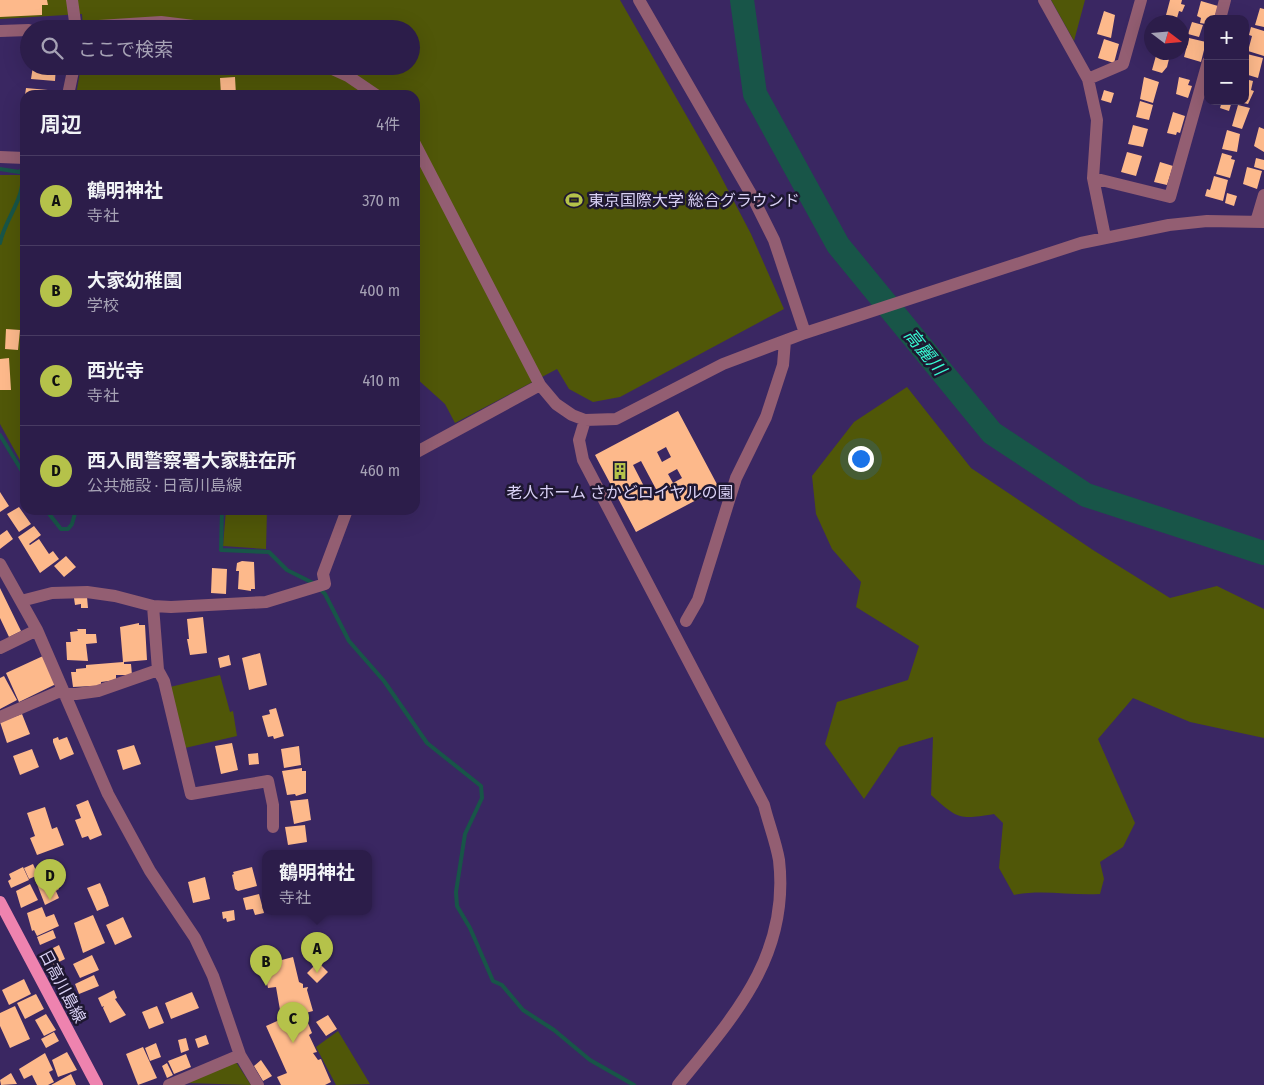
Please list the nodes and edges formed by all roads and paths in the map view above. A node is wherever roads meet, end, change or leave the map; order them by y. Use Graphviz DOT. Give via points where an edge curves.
graph roads {
  1 [pos="72,0"];
  2 [pos="639,0"];
  3 [pos="1044,0"];
  4 [pos="1141,0"];
  5 [pos="1226,0"];
  6 [pos="1221,15"];
  7 [pos="75,20"];
  8 [pos="20,30"];
  9 [pos="0,31"];
  10 [pos="72,75"];
  11 [pos="346,75"];
  12 [pos="1204,76"];
  13 [pos="1088,79"];
  14 [pos="69,90"];
  15 [pos="369,90"];
  16 [pos="420,154"];
  17 [pos="0,157"];
  18 [pos="20,158"];
  19 [pos="1093,178"];
  20 [pos="1264,195"];
  21 [pos="1260,222"];
  22 [pos="1105,236"];
  23 [pos="805,333"];
  24 [pos="785,341"];
  25 [pos="540,385"];
  26 [pos="585,420"];
  27 [pos="420,450"];
  28 [pos="345,515"];
  29 [pos="0,564"];
  30 [pos="21,600"];
  31 [pos="153,606"];
  32 [pos="686,621"];
  33 [pos="37,630"];
  34 [pos="0,648"];
  35 [pos="158,670"];
  36 [pos="64,693"];
  37 [pos="0,717"];
  38 [pos="273,827"];
  39 [pos="0,902"];
  40 [pos="240,1055"];
  41 [pos="96,1085"];
  42 [pos="169,1085"];
  43 [pos="258,1085"];
  44 [pos="678,1085"];
  1 -- 7 [label="street"];
  2 -- 23 [label="street" via="751,194 774,240"];
  3 -- 13 [label="street"];
  4 -- 13 [label="street" via="1123,64"];
  5 -- 6 [label="street"];
  8 -- 9 [label="street"];
  10 -- 14 [label="street"];
  11 -- 15 [label="street"];
  12 -- 19 [label="street" via="1170,197"];
  13 -- 19 [label="street" via="1097,120"];
  16 -- 25 [label="street"];
  17 -- 18 [label="street"];
  19 -- 22 [label="street"];
  20 -- 21 [label="street"];
  21 -- 22 [label="street" via="1207,221"];
  22 -- 23 [label="street"];
  23 -- 24 [label="street"];
  24 -- 26 [label="street" via="723,364 616,419"];
  24 -- 32 [label="street" via="783,365 766,417 736,478 698,600"];
  25 -- 26 [label="street" via="556,404"];
  25 -- 27 [label="street"];
  26 -- 44 [label="street" via="579,440 583,460 764,805 778,859 778,911 774,936 757,979 745,1000"];
  28 -- 31 [label="street" via="323,574 325,584 266,602"];
  29 -- 30 [label="street"];
  30 -- 31 [label="street" via="52,593 87,592"];
  30 -- 33 [label="street"];
  31 -- 35 [label="street"];
  33 -- 34 [label="street"];
  33 -- 36 [label="street"];
  35 -- 36 [label="street" via="98,691"];
  35 -- 38 [label="street" via="164,681 191,794 268,781"];
  36 -- 37 [label="street" via="58,692"];
  36 -- 40 [label="street" via="108,794 150,871 195,938 213,976"];
  39 -- 41 [label="main road, 日高川島線"];
  40 -- 42 [label="street"];
  40 -- 43 [label="street"];
}
